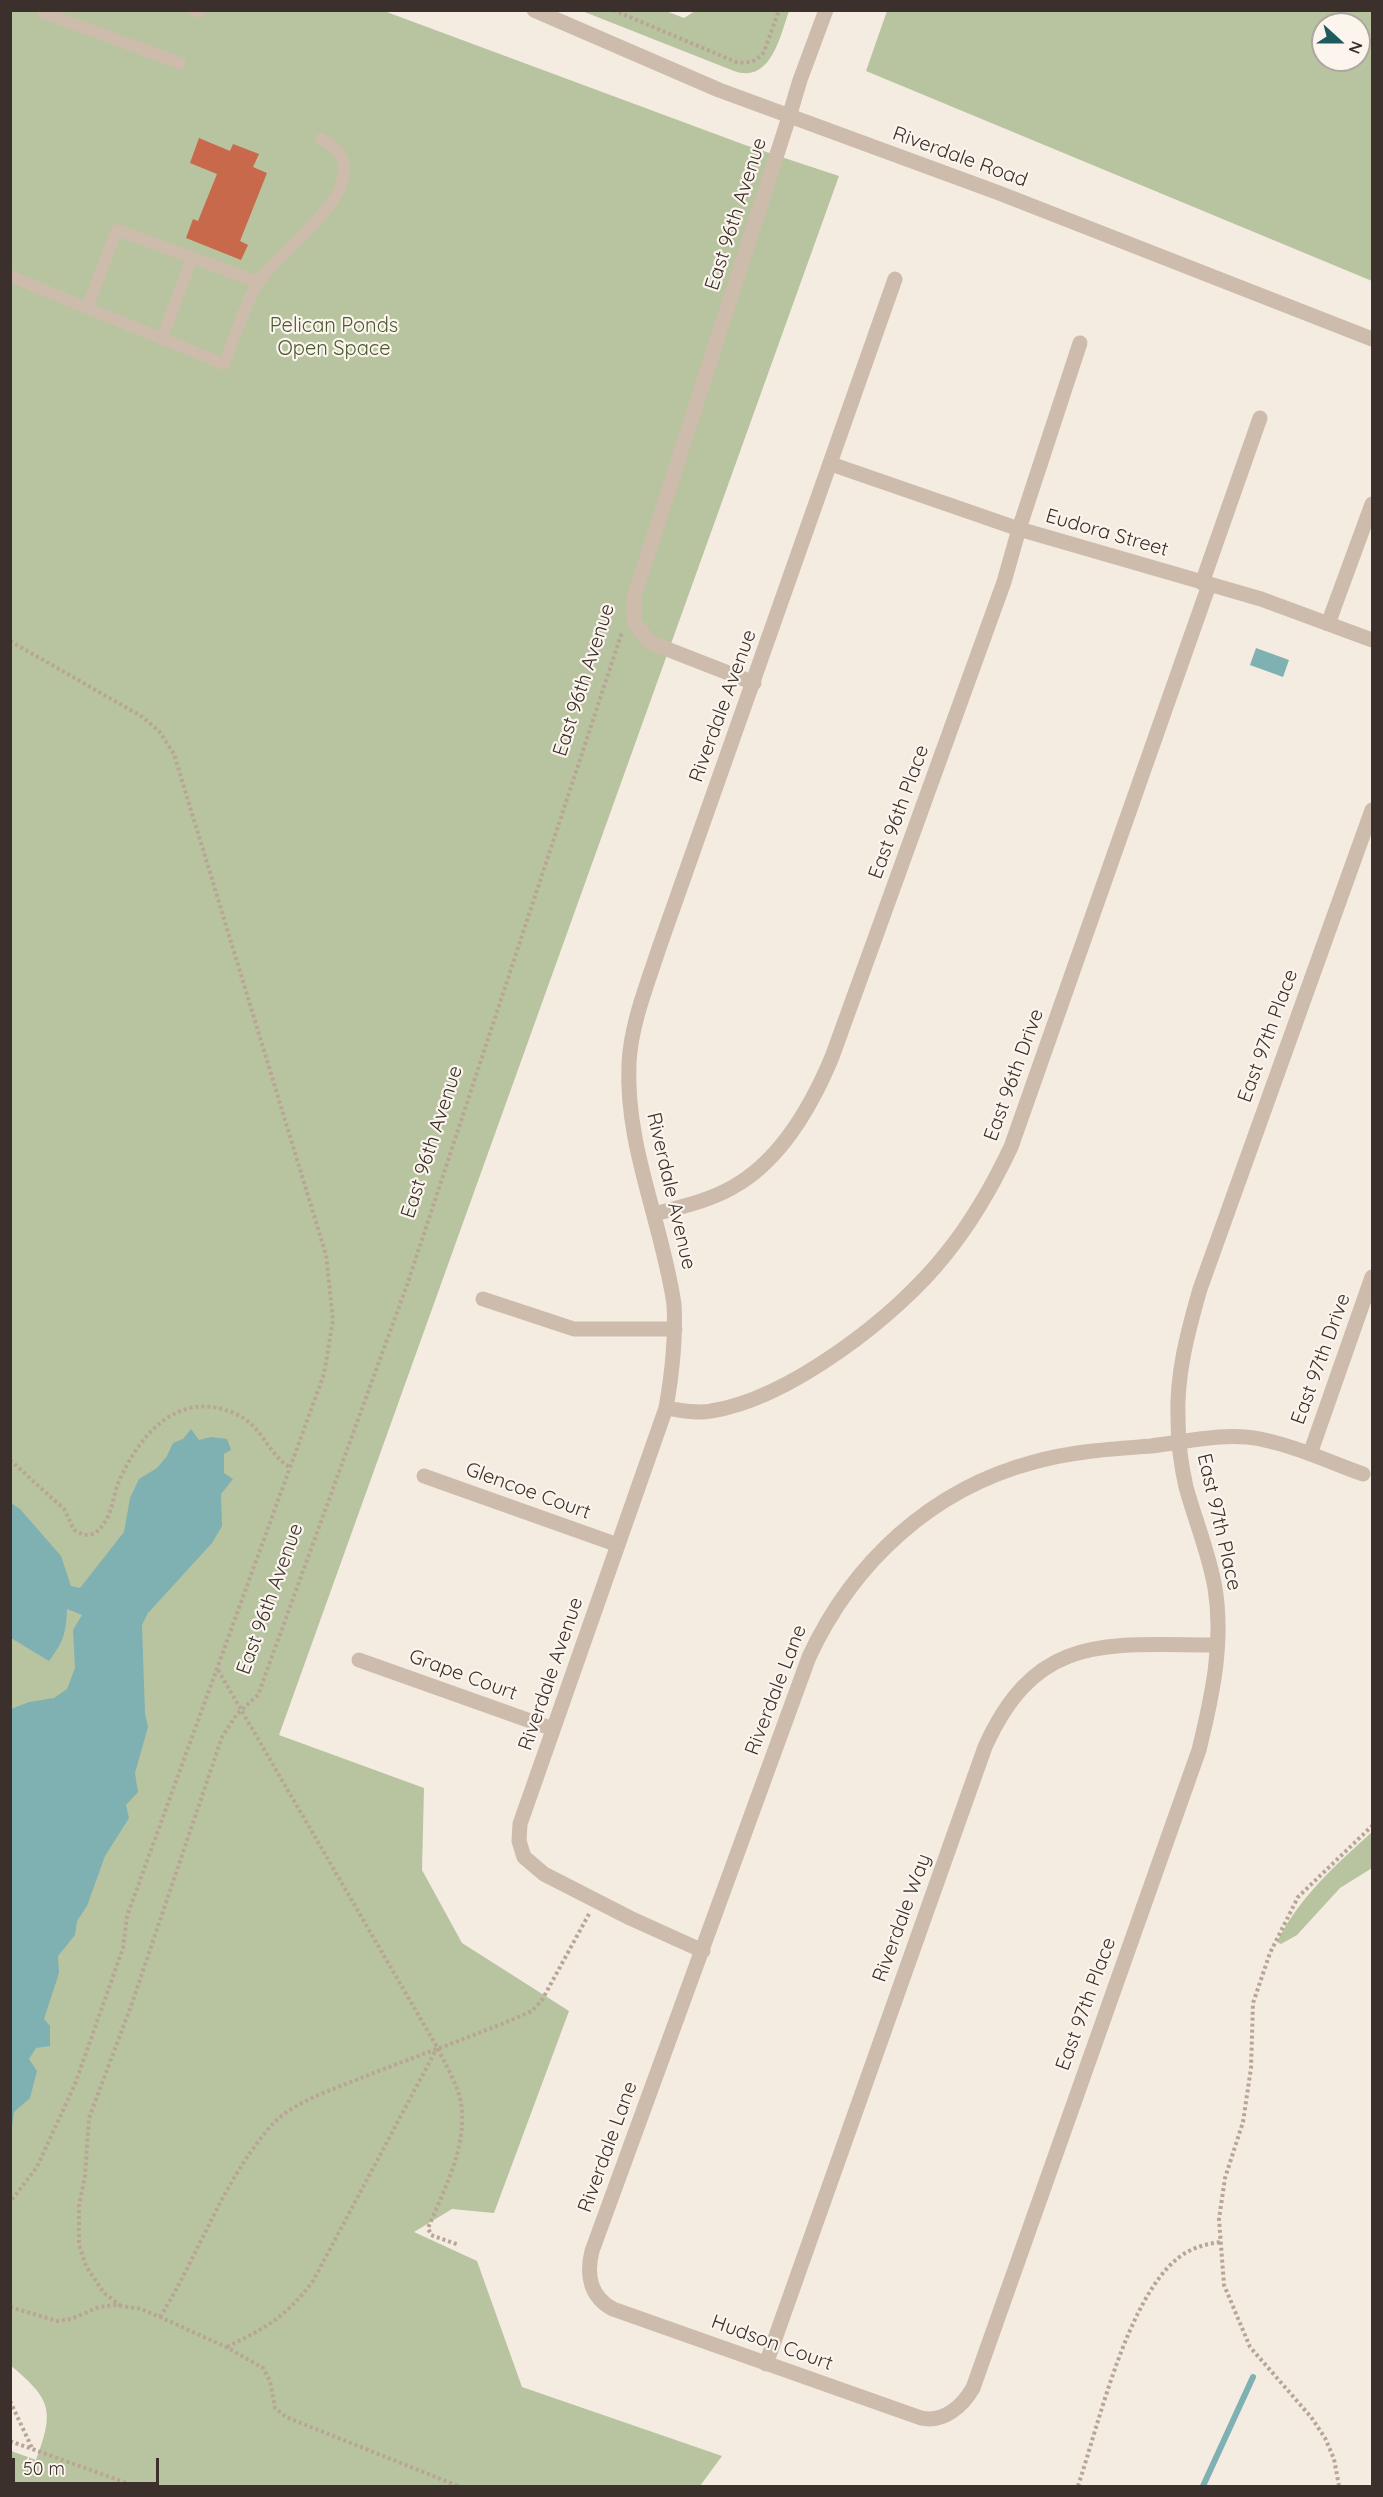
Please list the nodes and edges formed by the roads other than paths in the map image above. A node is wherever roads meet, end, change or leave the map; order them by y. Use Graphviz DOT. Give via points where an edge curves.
graph roads {
  1 [pos="534,10"];
  2 [pos="825,10"];
  3 [pos="43,11"];
  4 [pos="180,63"];
  5 [pos="789,117"];
  6 [pos="321,139"];
  7 [pos="192,258"];
  8 [pos="10,276"];
  9 [pos="896,279"];
  10 [pos="258,282"];
  11 [pos="87,308"];
  12 [pos="162,338"];
  13 [pos="1372,339"];
  14 [pos="1080,343"];
  15 [pos="1260,418"];
  16 [pos="831,464"];
  17 [pos="1372,504"];
  18 [pos="1019,529"];
  19 [pos="1206,584"];
  20 [pos="1328,624"];
  21 [pos="1372,640"];
  22 [pos="754,683"];
  23 [pos="1372,810"];
  24 [pos="654,1214"];
  25 [pos="1372,1277"];
  26 [pos="483,1299"];
  27 [pos="675,1329"];
  28 [pos="666,1408"];
  29 [pos="1180,1443"];
  30 [pos="1310,1454"];
  31 [pos="1363,1474"];
  32 [pos="424,1476"];
  33 [pos="618,1545"];
  34 [pos="1217,1645"];
  35 [pos="359,1660"];
  36 [pos="553,1730"];
  37 [pos="703,1951"];
  38 [pos="590,2278"];
  39 [pos="766,2364"];
  40 [pos="955,2410"];
  1 -- 5 [label="street, Riverdale Road"];
  2 -- 5 [label="street, East 96th Avenue"];
  3 -- 4 [label="lane"];
  5 -- 13 [label="street, Riverdale Road"];
  5 -- 22 [label="street, East 96th Avenue" via="634,597 634,621 649,642"];
  6 -- 10 [label="lane" via="339,152 344,165 334,198"];
  7 -- 10 [label="lane"];
  7 -- 11 [label="lane" via="117,230"];
  7 -- 12 [label="lane"];
  8 -- 11 [label="lane"];
  9 -- 16 [label="street, Riverdale Avenue"];
  10 -- 12 [label="lane" via="224,364"];
  11 -- 12 [label="lane"];
  14 -- 18 [label="street, East 96th Place"];
  15 -- 19 [label="street, East 96th Drive"];
  16 -- 18 [label="street, Eudora Street"];
  16 -- 22 [label="street, Riverdale Avenue"];
  17 -- 20 [label="street"];
  18 -- 19 [label="street, Eudora Street"];
  18 -- 24 [label="street, East 96th Place" via="1004,582 816,1093 783,1141 755,1172 718,1195"];
  19 -- 20 [label="street, Eudora Street"];
  19 -- 28 [label="street, East 96th Drive" via="1011,1147 975,1214 926,1278 884,1319 812,1370 759,1395 712,1411 694,1413"];
  20 -- 21 [label="street, Eudora Street"];
  22 -- 24 [label="street, Riverdale Avenue" via="659,948 633,1034 629,1061 633,1130"];
  23 -- 29 [label="street, East 97th Place" via="1200,1289 1182,1360 1178,1401"];
  24 -- 27 [label="street, Riverdale Avenue" via="671,1286"];
  25 -- 30 [label="street, East 97th Drive"];
  26 -- 27 [label="street" via="573,1329"];
  27 -- 28 [label="street, Riverdale Avenue"];
  28 -- 33 [label="street, Riverdale Avenue"];
  29 -- 30 [label="street, Riverdale Lane" via="1244,1437"];
  29 -- 34 [label="street, East 97th Place" via="1186,1485 1215,1587"];
  29 -- 37 [label="street, Riverdale Lane" via="1072,1453 995,1475 939,1504 899,1532 873,1558 845,1592 808,1657"];
  30 -- 31 [label="street, Riverdale Lane"];
  32 -- 33 [label="street, Glencoe Court"];
  33 -- 36 [label="street, Riverdale Avenue"];
  34 -- 39 [label="street, Riverdale Way" via="1116,1645 1084,1650 1044,1669 1003,1711 985,1747"];
  34 -- 40 [label="street, East 97th Place" via="1211,1701 1199,1749 972,2388"];
  35 -- 36 [label="street, Grape Court"];
  36 -- 37 [label="street, Riverdale Avenue" via="520,1824 524,1857 544,1874"];
  37 -- 38 [label="street, Riverdale Lane" via="592,2251"];
  38 -- 39 [label="street, Hudson Court" via="598,2299 613,2309"];
  39 -- 40 [label="street, Hudson Court" via="929,2420"];
}
